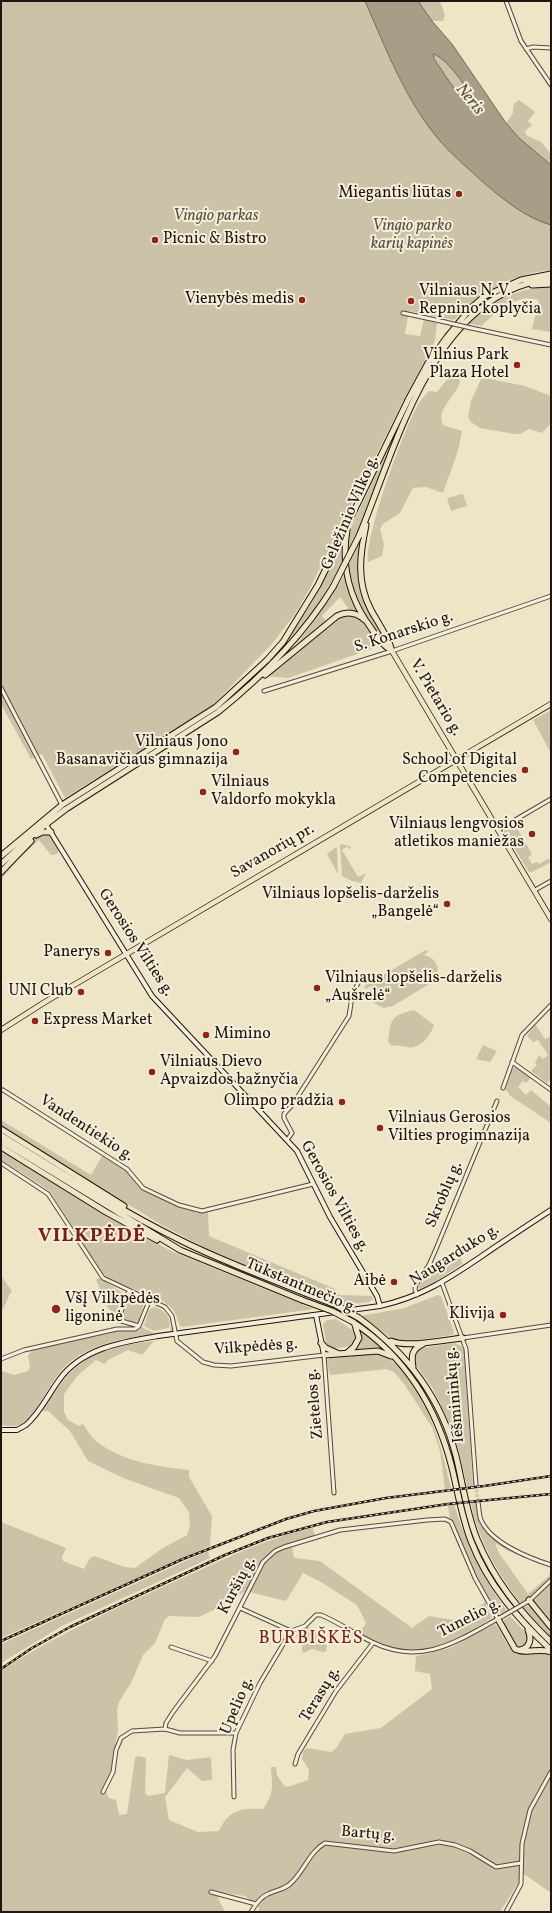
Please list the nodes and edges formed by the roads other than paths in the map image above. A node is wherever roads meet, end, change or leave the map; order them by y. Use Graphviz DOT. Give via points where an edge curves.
graph roads {
  1 [pos="506,1"];
  2 [pos="551,48"];
  3 [pos="526,49"];
  4 [pos="551,86"];
  5 [pos="551,274"];
  6 [pos="551,279"];
  7 [pos="551,284"];
  8 [pos="512,289"];
  9 [pos="403,313"];
  10 [pos="551,345"];
  11 [pos="368,514"];
  12 [pos="349,522"];
  13 [pos="551,596"];
  14 [pos="365,620"];
  15 [pos="392,651"];
  16 [pos="1,688"];
  17 [pos="264,691"];
  18 [pos="240,695"];
  19 [pos="551,704"];
  20 [pos="457,759"];
  21 [pos="551,799"];
  22 [pos="62,803"];
  23 [pos="45,822"];
  24 [pos="498,830"];
  25 [pos="51,832"];
  26 [pos="35,837"];
  27 [pos="18,847"];
  28 [pos="1,856"];
  29 [pos="1,864"];
  30 [pos="1,872"];
  31 [pos="551,881"];
  32 [pos="535,890"];
  33 [pos="551,919"];
  34 [pos="125,955"];
  35 [pos="360,978"];
  36 [pos="551,1005"];
  37 [pos="1,1029"];
  38 [pos="512,1062"];
  39 [pos="503,1088"];
  40 [pos="3,1090"];
  41 [pos="551,1090"];
  42 [pos="498,1101"];
  43 [pos="1,1128"];
  44 [pos="1,1135"];
  45 [pos="287,1140"];
  46 [pos="1,1141"];
  47 [pos="1,1147"];
  48 [pos="1,1163"];
  49 [pos="313,1184"];
  50 [pos="94,1196"];
  51 [pos="551,1210"];
  52 [pos="137,1217"];
  53 [pos="180,1250"];
  54 [pos="442,1282"];
  55 [pos="129,1291"];
  56 [pos="417,1295"];
  57 [pos="150,1299"];
  58 [pos="380,1306"];
  59 [pos="316,1315"];
  60 [pos="118,1320"];
  61 [pos="353,1322"];
  62 [pos="551,1325"];
  63 [pos="139,1326"];
  64 [pos="117,1329"];
  65 [pos="176,1334"];
  66 [pos="463,1338"];
  67 [pos="388,1340"];
  68 [pos="321,1343"];
  69 [pos="425,1343"];
  70 [pos="346,1353"];
  71 [pos="340,1354"];
  72 [pos="324,1355"];
  73 [pos="396,1358"];
  74 [pos="1,1360"];
  75 [pos="413,1368"];
  76 [pos="1,1430"];
  77 [pos="476,1485"];
  78 [pos="334,1493"];
  79 [pos="478,1502"];
  80 [pos="551,1565"];
  81 [pos="551,1580"];
  82 [pos="528,1601"];
  83 [pos="240,1608"];
  84 [pos="498,1619"];
  85 [pos="551,1627"];
  86 [pos="528,1628"];
  87 [pos="290,1631"];
  88 [pos="551,1642"];
  89 [pos="373,1643"];
  90 [pos="171,1647"];
  91 [pos="517,1650"];
  92 [pos="551,1651"];
  93 [pos="212,1662"];
  94 [pos="165,1728"];
  95 [pos="236,1732"];
  96 [pos="295,1764"];
  97 [pos="551,1772"];
  98 [pos="103,1792"];
  99 [pos="234,1797"];
  100 [pos="521,1863"];
  101 [pos="211,1892"];
  102 [pos="256,1904"];
  103 [pos="251,1912"];
  104 [pos="506,1912"];
  1 -- 3 [label="street"];
  2 -- 3 [label="street"];
  3 -- 4 [label="street"];
  5 -- 12 [label="highway, Geležinio Vilko g." via="504,286 485,296 446,337 421,375"];
  6 -- 8 [label="highway, Geležinio Vilko g."];
  7 -- 8 [label="highway"];
  8 -- 11 [label="highway, Geležinio Vilko g." via="474,312 440,355 402,424"];
  9 -- 10 [label="street, bridge"];
  11 -- 15 [label="highway" via="361,554 361,579 366,600"];
  11 -- 18 [label="highway, Geležinio Vilko g., bridge" via="348,561 309,623 292,645"];
  12 -- 14 [label="highway" via="346,542 347,572 353,598"];
  12 -- 22 [label="highway, Geležinio Vilko g." via="306,607 283,642 251,676 216,707"];
  13 -- 15 [label="street, S. Konarskio g."];
  14 -- 15 [label="highway" via="384,646"];
  14 -- 18 [label="highway" via="352,614 337,616"];
  15 -- 17 [label="street, S. Konarskio g."];
  15 -- 20 [label="main road, V. Pietario g."];
  16 -- 22 [label="street"];
  18 -- 23 [label="highway, Geležinio Vilko g." via="218,712"];
  19 -- 20 [label="main road, Savanorių pr."];
  20 -- 24 [label="main road, V. Pietario g."];
  20 -- 34 [label="main road, Savanorių pr."];
  21 -- 24 [label="street"];
  22 -- 23 [label="highway, Geležinio Vilko g."];
  23 -- 25 [label="main road, Gerosios Vilties g."];
  23 -- 27 [label="highway, Geležinio Vilko g."];
  23 -- 28 [label="highway, Geležinio Vilko g."];
  24 -- 32 [label="main road, V. Pietario g."];
  25 -- 26 [label="highway" via="42,832"];
  25 -- 34 [label="main road, Gerosios Vilties g."];
  26 -- 27 [label="highway"];
  26 -- 30 [label="highway"];
  27 -- 29 [label="highway, Geležinio Vilko g."];
  31 -- 32 [label="street"];
  32 -- 33 [label="main road, V. Pietario g."];
  34 -- 37 [label="main road, Savanorių pr."];
  34 -- 45 [label="main road, Gerosios Vilties g." via="152,996"];
  35 -- 45 [label="street" via="352,997 349,1016 284,1114 292,1133"];
  36 -- 38 [label="street" via="522,1035"];
  38 -- 39 [label="street"];
  38 -- 41 [label="street"];
  40 -- 49 [label="street, Vandentiekio g." via="128,1169 143,1188 192,1209 209,1211"];
  42 -- 56 [label="street, Skroblų g." via="429,1265 416,1284"];
  43 -- 52 [label="highway" via="113,1198"];
  44 -- 50 [label="highway, Tūkstantmečio g."];
  45 -- 49 [label="main road, Gerosios Vilties g." via="297,1151"];
  46 -- 50 [label="highway, Tūkstantmečio g."];
  47 -- 53 [label="highway" via="129,1225"];
  48 -- 55 [label="street, Vilkpėdės g." via="48,1194 100,1275"];
  49 -- 58 [label="main road, Gerosios Vilties g." via="377,1296"];
  50 -- 52 [label="highway, Tūkstantmečio g."];
  50 -- 53 [label="highway, Tūkstantmečio g."];
  51 -- 54 [label="main road, Naugarduko g."];
  52 -- 67 [label="highway, Tūkstantmečio g., bridge" via="212,1255 336,1305 359,1318"];
  53 -- 61 [label="highway, Tūkstantmečio g., bridge"];
  54 -- 56 [label="main road, Naugarduko g."];
  54 -- 66 [label="street, Iešmininkų g."];
  55 -- 57 [label="street, Vilkpėdės g."];
  55 -- 60 [label="street"];
  56 -- 58 [label="main road, Naugarduko g."];
  57 -- 63 [label="street"];
  57 -- 65 [label="street, Vilkpėdės g." via="168,1310"];
  58 -- 59 [label="main road, Naugarduko g."];
  59 -- 65 [label="main road, Naugarduko g."];
  59 -- 68 [label="main road, Zietelos g."];
  60 -- 63 [label="street"];
  60 -- 64 [label="street"];
  61 -- 70 [label="highway" via="359,1338 354,1347"];
  61 -- 73 [label="highway, Tūkstantmečio g."];
  62 -- 66 [label="street"];
  63 -- 64 [label="street" via="135,1329"];
  64 -- 74 [label="street" via="24,1350"];
  65 -- 72 [label="street, Vilkpėdės g." via="177,1341 184,1348 203,1362 214,1365 231,1366"];
  65 -- 76 [label="main road" via="122,1343 85,1357 60,1379 26,1425 17,1430"];
  66 -- 69 [label="highway"];
  66 -- 77 [label="street, Iešmininkų g." via="466,1349"];
  67 -- 69 [label="highway" via="398,1343"];
  67 -- 75 [label="highway, Tūkstantmečio g."];
  68 -- 71 [label="highway"];
  68 -- 72 [label="main road, Zietelos g."];
  69 -- 75 [label="highway" via="413,1352"];
  70 -- 71 [label="highway"];
  70 -- 73 [label="highway" via="378,1351"];
  71 -- 72 [label="highway"];
  72 -- 78 [label="street, Zietelos g."];
  73 -- 86 [label="highway, Tūkstantmečio g." via="422,1393 438,1423 463,1517 479,1559 494,1586"];
  75 -- 88 [label="highway, Tūkstantmečio g." via="445,1421 457,1457 472,1524 487,1560 513,1603"];
  79 -- 80 [label="street" via="482,1521 490,1533 525,1556"];
  81 -- 82 [label="street, Tunelio g."];
  82 -- 84 [label="street, Tunelio g., bridge"];
  82 -- 85 [label="highway"];
  83 -- 84 [label="street, Kuršių g." via="263,1562 284,1547 340,1530 444,1519 451,1522 475,1578"];
  83 -- 87 [label="street"];
  83 -- 93 [label="street, Kuršių g."];
  84 -- 89 [label="street, Tunelio g." via="463,1639 427,1651 397,1652"];
  84 -- 91 [label="highway"];
  86 -- 91 [label="highway" via="529,1644 525,1649"];
  86 -- 92 [label="highway, Tūkstantmečio g."];
  87 -- 89 [label="street, Tunelio g." via="305,1626 318,1615"];
  87 -- 95 [label="street, Upelio g."];
  89 -- 96 [label="street, Terasų g." via="336,1691 298,1754"];
  90 -- 93 [label="street"];
  91 -- 92 [label="highway"];
  93 -- 94 [label="street, Kuršių g." via="173,1712"];
  94 -- 95 [label="street" via="186,1734"];
  94 -- 98 [label="street" via="132,1731 121,1738 116,1750 113,1772"];
  95 -- 99 [label="street, Upelio g." via="233,1750"];
  97 -- 100 [label="street" via="530,1810 525,1827"];
  100 -- 102 [label="street, Bartų g." via="496,1866 470,1851 439,1842 394,1851 325,1843 315,1850 291,1883 279,1891 267,1894"];
  100 -- 104 [label="street" via="520,1888"];
  101 -- 102 [label="street"];
  102 -- 103 [label="street, Bartų g."];
}
